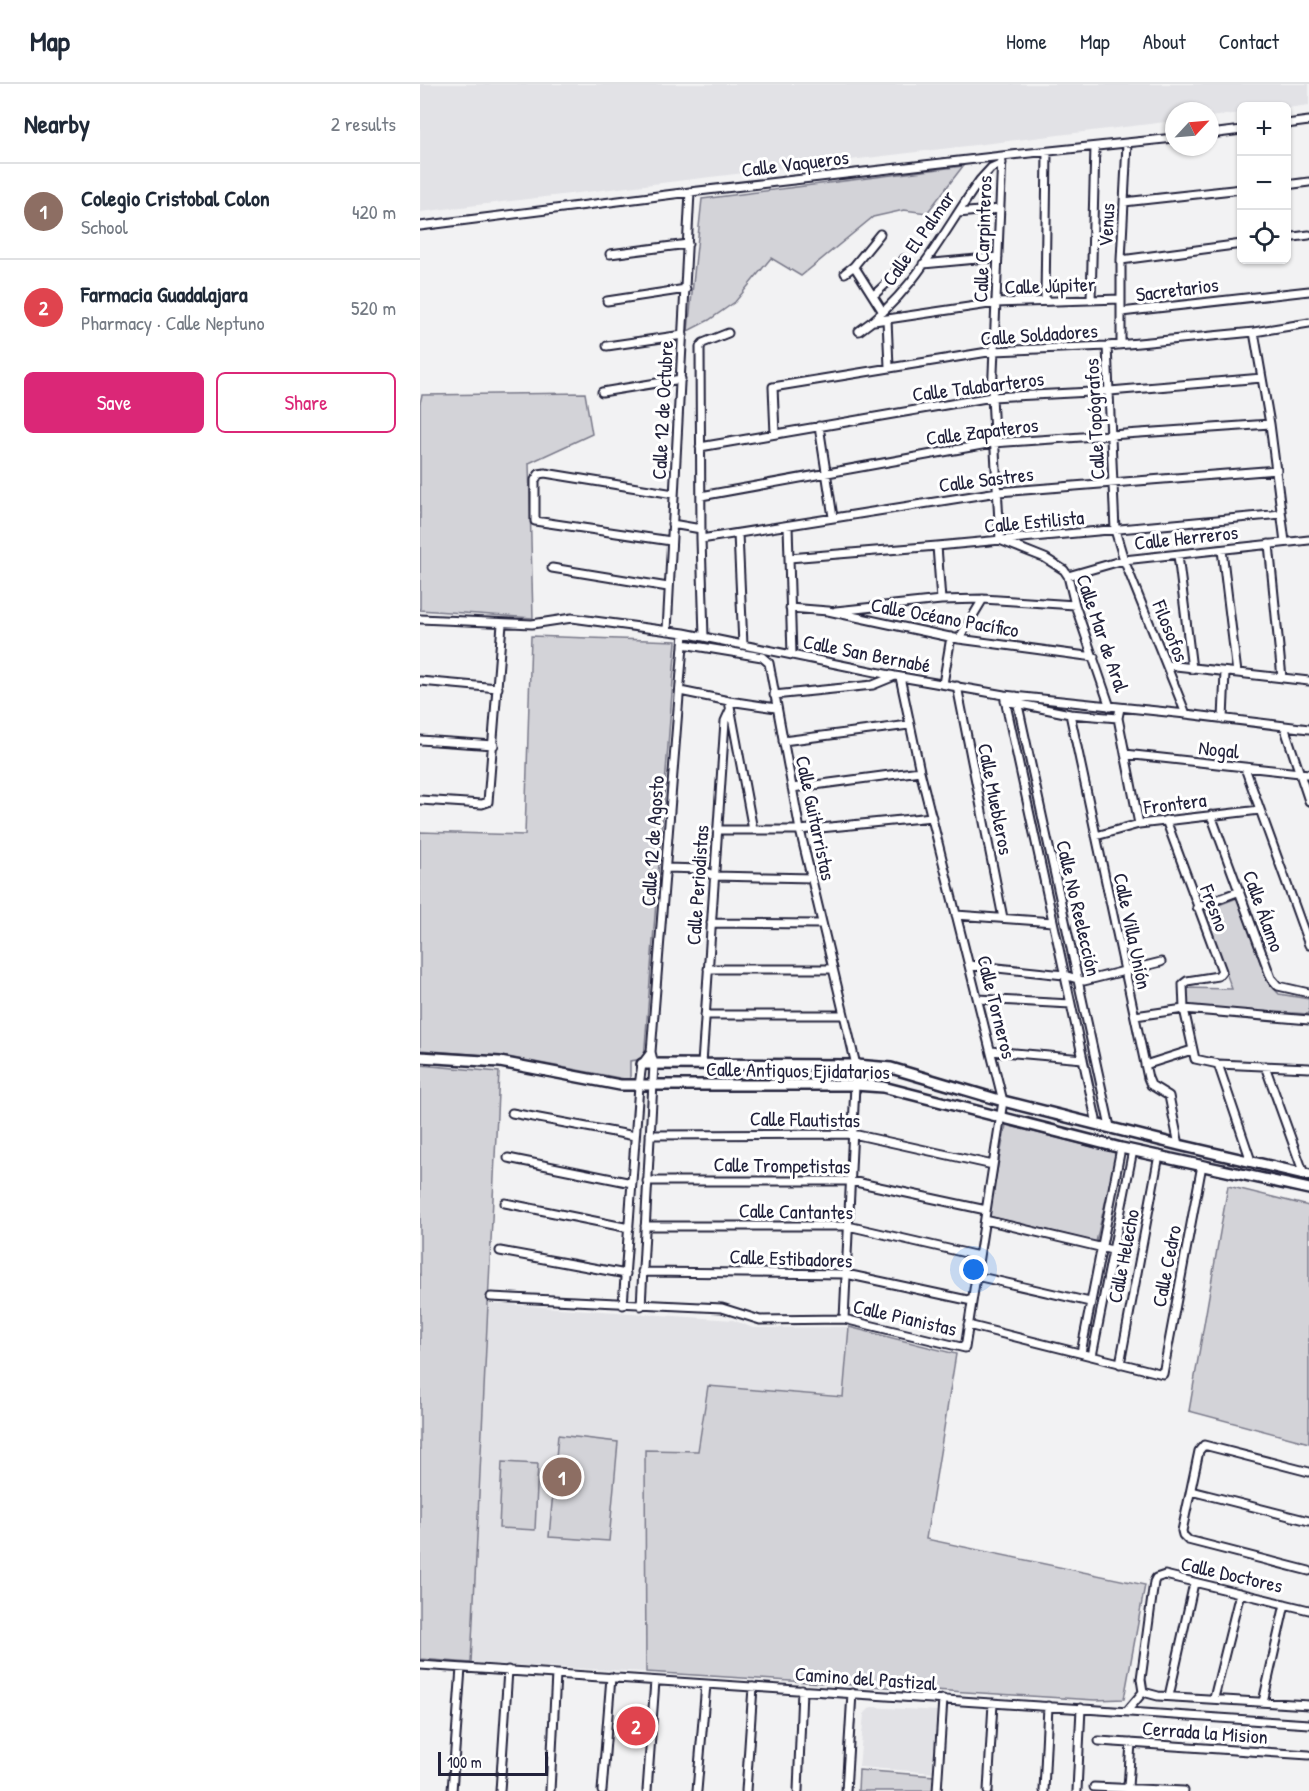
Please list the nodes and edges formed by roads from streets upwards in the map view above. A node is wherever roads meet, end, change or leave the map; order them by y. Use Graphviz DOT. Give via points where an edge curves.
graph roads {
  1 [pos="1309,121"];
  2 [pos="1291,123"];
  3 [pos="1237,131"];
  4 [pos="1219,133"];
  5 [pos="1165,139"];
  6 [pos="1126,144"];
  7 [pos="1095,147"];
  8 [pos="1047,152"];
  9 [pos="1002,159"];
  10 [pos="1309,182"];
  11 [pos="1291,184"];
  12 [pos="1237,190"];
  13 [pos="690,192"];
  14 [pos="1124,202"];
  15 [pos="1000,209"];
  16 [pos="958,213"];
  17 [pos="420,226"];
  18 [pos="880,234"];
  19 [pos="1309,235"];
  20 [pos="1291,237"];
  21 [pos="688,244"];
  22 [pos="1237,245"];
  23 [pos="610,254"];
  24 [pos="998,257"];
  25 [pos="904,259"];
  26 [pos="1121,260"];
  27 [pos="923,264"];
  28 [pos="854,266"];
  29 [pos="845,273"];
  30 [pos="686,289"];
  31 [pos="1309,291"];
  32 [pos="874,295"];
  33 [pos="1121,299"];
  34 [pos="1091,300"];
  35 [pos="607,301"];
  36 [pos="1045,301"];
  37 [pos="996,303"];
  38 [pos="1121,312"];
  39 [pos="885,316"];
  40 [pos="1309,323"];
  41 [pos="1309,328"];
  42 [pos="859,331"];
  43 [pos="1254,332"];
  44 [pos="728,333"];
  45 [pos="683,335"];
  46 [pos="1121,344"];
  47 [pos="607,346"];
  48 [pos="1107,346"];
  49 [pos="994,351"];
  50 [pos="890,367"];
  51 [pos="1262,378"];
  52 [pos="681,379"];
  53 [pos="1110,391"];
  54 [pos="602,392"];
  55 [pos="992,397"];
  56 [pos="1270,424"];
  57 [pos="819,426"];
  58 [pos="775,434"];
  59 [pos="1111,436"];
  60 [pos="993,443"];
  61 [pos="700,447"];
  62 [pos="1277,470"];
  63 [pos="826,473"];
  64 [pos="1113,483"];
  65 [pos="998,492"];
  66 [pos="674,494"];
  67 [pos="701,496"];
  68 [pos="1281,514"];
  69 [pos="833,517"];
  70 [pos="672,524"];
  71 [pos="788,526"];
  72 [pos="701,529"];
  73 [pos="1115,530"];
  74 [pos="738,534"];
  75 [pos="701,538"];
  76 [pos="1000,540"];
  77 [pos="1309,540"];
  78 [pos="671,541"];
  79 [pos="1284,542"];
  80 [pos="1269,544"];
  81 [pos="937,546"];
  82 [pos="1222,550"];
  83 [pos="1178,555"];
  84 [pos="789,558"];
  85 [pos="1124,560"];
  86 [pos="552,568"];
  87 [pos="1068,576"];
  88 [pos="668,587"];
  89 [pos="983,599"];
  90 [pos="940,600"];
  91 [pos="1075,605"];
  92 [pos="790,608"];
  93 [pos="828,611"];
  94 [pos="420,619"];
  95 [pos="502,624"];
  96 [pos="667,630"];
  97 [pos="684,633"];
  98 [pos="704,637"];
  99 [pos="955,638"];
  100 [pos="683,644"];
  101 [pos="742,645"];
  102 [pos="792,655"];
  103 [pos="1094,657"];
  104 [pos="1167,664"];
  105 [pos="1192,669"];
  106 [pos="1225,672"];
  107 [pos="1237,673"];
  108 [pos="898,676"];
  109 [pos="1282,678"];
  110 [pos="420,681"];
  111 [pos="1309,681"];
  112 [pos="943,684"];
  113 [pos="957,686"];
  114 [pos="498,688"];
  115 [pos="680,691"];
  116 [pos="774,695"];
  117 [pos="1005,698"];
  118 [pos="1016,700"];
  119 [pos="729,701"];
  120 [pos="1110,707"];
  121 [pos="776,708"];
  122 [pos="1120,708"];
  123 [pos="730,710"];
  124 [pos="1070,714"];
  125 [pos="1186,714"];
  126 [pos="1118,718"];
  127 [pos="1223,719"];
  128 [pos="909,725"];
  129 [pos="1284,726"];
  130 [pos="1309,729"];
  131 [pos="420,740"];
  132 [pos="783,741"];
  133 [pos="494,745"];
  134 [pos="1125,754"];
  135 [pos="1245,768"];
  136 [pos="920,771"];
  137 [pos="1299,773"];
  138 [pos="1309,774"];
  139 [pos="792,788"];
  140 [pos="420,800"];
  141 [pos="1309,801"];
  142 [pos="1260,810"];
  143 [pos="1211,815"];
  144 [pos="932,817"];
  145 [pos="1166,820"];
  146 [pos="1139,824"];
  147 [pos="717,830"];
  148 [pos="753,830"];
  149 [pos="800,830"];
  150 [pos="1096,836"];
  151 [pos="667,868"];
  152 [pos="714,876"];
  153 [pos="812,878"];
  154 [pos="1240,891"];
  155 [pos="1197,907"];
  156 [pos="956,915"];
  157 [pos="1004,918"];
  158 [pos="1053,922"];
  159 [pos="711,923"];
  160 [pos="822,924"];
  161 [pos="1309,945"];
  162 [pos="1161,962"];
  163 [pos="969,964"];
  164 [pos="708,969"];
  165 [pos="833,969"];
  166 [pos="1125,971"];
  167 [pos="1064,975"];
  168 [pos="1078,980"];
  169 [pos="1309,993"];
  170 [pos="978,999"];
  171 [pos="1071,1004"];
  172 [pos="1185,1009"];
  173 [pos="705,1015"];
  174 [pos="844,1015"];
  175 [pos="1135,1016"];
  176 [pos="1309,1020"];
  177 [pos="1192,1050"];
  178 [pos="991,1051"];
  179 [pos="651,1052"];
  180 [pos="420,1057"];
  181 [pos="1083,1059"];
  182 [pos="642,1064"];
  183 [pos="654,1064"];
  184 [pos="702,1064"];
  185 [pos="1218,1064"];
  186 [pos="856,1065"];
  187 [pos="1145,1065"];
  188 [pos="1265,1066"];
  189 [pos="1309,1068"];
  190 [pos="855,1085"];
  191 [pos="639,1086"];
  192 [pos="652,1086"];
  193 [pos="1003,1101"];
  194 [pos="512,1113"];
  195 [pos="1001,1116"];
  196 [pos="1097,1124"];
  197 [pos="1110,1127"];
  198 [pos="853,1134"];
  199 [pos="650,1135"];
  200 [pos="635,1136"];
  201 [pos="1179,1145"];
  202 [pos="1121,1148"];
  203 [pos="1133,1150"];
  204 [pos="1159,1155"];
  205 [pos="508,1158"];
  206 [pos="1251,1161"];
  207 [pos="993,1165"];
  208 [pos="1202,1165"];
  209 [pos="1307,1174"];
  210 [pos="851,1180"];
  211 [pos="647,1181"];
  212 [pos="632,1183"];
  213 [pos="1309,1189"];
  214 [pos="505,1203"];
  215 [pos="986,1210"];
  216 [pos="985,1220"];
  217 [pos="645,1226"];
  218 [pos="848,1226"];
  219 [pos="629,1228"];
  220 [pos="1101,1248"];
  221 [pos="1112,1250"];
  222 [pos="500,1251"];
  223 [pos="979,1256"];
  224 [pos="642,1272"];
  225 [pos="626,1274"];
  226 [pos="846,1274"];
  227 [pos="976,1276"];
  228 [pos="491,1298"];
  229 [pos="972,1301"];
  230 [pos="1090,1302"];
  231 [pos="623,1305"];
  232 [pos="641,1306"];
  233 [pos="844,1319"];
  234 [pos="968,1325"];
  235 [pos="965,1348"];
  236 [pos="1081,1353"];
  237 [pos="1092,1356"];
  238 [pos="1120,1364"];
  239 [pos="1309,1472"];
  240 [pos="1191,1491"];
  241 [pos="1309,1521"];
  242 [pos="1309,1571"];
  243 [pos="1194,1583"];
  244 [pos="1240,1593"];
  245 [pos="1285,1604"];
  246 [pos="1309,1610"];
  247 [pos="420,1665"];
  248 [pos="461,1668"];
  249 [pos="507,1670"];
  250 [pos="556,1674"];
  251 [pos="610,1677"];
  252 [pos="655,1681"];
  253 [pos="706,1684"];
  254 [pos="753,1687"];
  255 [pos="802,1690"];
  256 [pos="1143,1692"];
  257 [pos="852,1693"];
  258 [pos="1169,1696"];
  259 [pos="1214,1698"];
  260 [pos="943,1699"];
  261 [pos="993,1702"];
  262 [pos="1263,1702"];
  263 [pos="1309,1705"];
  264 [pos="1048,1706"];
  265 [pos="1081,1708"];
  266 [pos="1127,1711"];
  267 [pos="1309,1724"];
  268 [pos="1099,1741"];
  269 [pos="1131,1743"];
  270 [pos="1309,1755"];
  271 [pos="1094,1786"];
  272 [pos="1128,1787"];
  273 [pos="452,1791"];
  274 [pos="500,1791"];
  275 [pos="550,1791"];
  276 [pos="602,1791"];
  277 [pos="647,1791"];
  278 [pos="697,1791"];
  279 [pos="746,1791"];
  280 [pos="798,1791"];
  281 [pos="846,1791"];
  282 [pos="937,1791"];
  283 [pos="988,1791"];
  284 [pos="1044,1791"];
  285 [pos="1077,1791"];
  286 [pos="1184,1791"];
  1 -- 2 [label="street"];
  3 -- 4 [label="street"];
  5 -- 6 [label="street, Calle Vaqueros"];
  6 -- 7 [label="street, Calle Vaqueros"];
  6 -- 14 [label="street, Venus"];
  7 -- 8 [label="street, Calle Vaqueros"];
  7 -- 34 [label="street"];
  8 -- 9 [label="street, Calle Vaqueros"];
  8 -- 36 [label="street"];
  9 -- 13 [label="street, Calle Vaqueros"];
  9 -- 15 [label="street, Calle Carpinteros"];
  9 -- 16 [label="street, Calle El Palmar" via="980,180"];
  10 -- 11 [label="street"];
  12 -- 14 [label="street"];
  13 -- 17 [label="street, Calle Vaqueros"];
  13 -- 21 [label="street, Calle 12 de Octubre"];
  14 -- 26 [label="street, Venus"];
  15 -- 16 [label="street"];
  15 -- 24 [label="street, Calle Carpinteros"];
  16 -- 27 [label="street, Calle El Palmar"];
  18 -- 28 [label="street"];
  19 -- 20 [label="street"];
  21 -- 23 [label="street"];
  21 -- 30 [label="street, Calle 12 de Octubre"];
  22 -- 26 [label="street"];
  24 -- 27 [label="street"];
  24 -- 37 [label="street, Calle Carpinteros"];
  25 -- 32 [label="street"];
  26 -- 33 [label="street, Venus"];
  27 -- 39 [label="street, Calle El Palmar"];
  28 -- 29 [label="street"];
  28 -- 32 [label="street"];
  30 -- 35 [label="street"];
  30 -- 45 [label="street, Calle 12 de Octubre"];
  31 -- 38 [label="street, Sacretarios"];
  32 -- 39 [label="street"];
  33 -- 34 [label="street, Calle Júpiter"];
  33 -- 38 [label="street, Venus"];
  34 -- 36 [label="street, Calle Júpiter"];
  36 -- 37 [label="street, Calle Júpiter"];
  37 -- 39 [label="street, Calle Júpiter"];
  37 -- 49 [label="street, Calle Carpinteros"];
  38 -- 46 [label="street, Venus"];
  39 -- 42 [label="street, Calle El Palmar"];
  39 -- 50 [label="street"];
  40 -- 41 [label="street"];
  40 -- 43 [label="street, Calle Soldadores"];
  43 -- 46 [label="street, Calle Soldadores"];
  43 -- 51 [label="street"];
  44 -- 61 [label="street" via="700,347"];
  45 -- 47 [label="street"];
  45 -- 52 [label="street, Calle 12 de Octubre"];
  46 -- 48 [label="street, Calle Soldadores"];
  48 -- 49 [label="street, Calle Soldadores"];
  48 -- 53 [label="street, Calle Topógrafos"];
  49 -- 50 [label="street, Calle Soldadores"];
  49 -- 55 [label="street, Calle Carpinteros"];
  50 -- 58 [label="street, Calle Soldadores" via="773,387"];
  51 -- 53 [label="street, Calle Talabarteros"];
  51 -- 56 [label="street"];
  52 -- 54 [label="street"];
  52 -- 66 [label="street, Calle 12 de Octubre"];
  53 -- 55 [label="street, Calle Talabarteros"];
  53 -- 59 [label="street, Calle Topógrafos"];
  55 -- 57 [label="street, Calle Talabarteros"];
  55 -- 60 [label="street, Calle Carpinteros"];
  56 -- 59 [label="street, Calle Zapateros"];
  56 -- 62 [label="street"];
  57 -- 58 [label="street, Calle Talabarteros"];
  57 -- 63 [label="street"];
  58 -- 61 [label="street, Calle Talabarteros"];
  59 -- 60 [label="street, Calle Zapateros"];
  59 -- 64 [label="street, Calle Topógrafos"];
  60 -- 63 [label="street, Calle Zapateros"];
  60 -- 65 [label="street, Calle Carpinteros"];
  61 -- 67 [label="street"];
  62 -- 64 [label="street, Calle Sastres"];
  62 -- 68 [label="street"];
  63 -- 67 [label="street, Calle Zapateros"];
  63 -- 69 [label="street"];
  64 -- 65 [label="street, Calle Sastres"];
  64 -- 73 [label="street, Calle Topógrafos"];
  65 -- 69 [label="street, Calle Sastres"];
  65 -- 76 [label="street, Calle Carpinteros"];
  66 -- 70 [label="street, Calle 12 de Octubre"];
  66 -- 78 [label="street" via="542,473 535,480 535,520"];
  67 -- 72 [label="street"];
  68 -- 73 [label="street, Calle Estilista"];
  68 -- 79 [label="street"];
  69 -- 71 [label="street, Calle Sastres"];
  70 -- 72 [label="street"];
  70 -- 78 [label="street, Calle 12 de Octubre"];
  71 -- 74 [label="street, Calle Sastres"];
  71 -- 84 [label="street"];
  72 -- 75 [label="street"];
  73 -- 76 [label="street, Calle Estilista"];
  73 -- 85 [label="street, Calle Topógrafos"];
  74 -- 75 [label="street, Calle Sastres"];
  74 -- 101 [label="street"];
  75 -- 98 [label="street"];
  76 -- 81 [label="street, Calle Estilista"];
  76 -- 87 [label="street, Calle Mar de Aral" via="1045,558"];
  77 -- 79 [label="street, Calle Herreros"];
  78 -- 88 [label="street, Calle 12 de Octubre"];
  79 -- 80 [label="street, Calle Herreros"];
  80 -- 82 [label="street, Calle Herreros"];
  80 -- 109 [label="street"];
  81 -- 84 [label="street, Calle Estilista"];
  81 -- 90 [label="street"];
  82 -- 83 [label="street, Calle Herreros"];
  82 -- 107 [label="street"];
  83 -- 85 [label="street, Calle Herreros"];
  83 -- 105 [label="street"];
  84 -- 92 [label="street"];
  85 -- 87 [label="street, Calle Herreros"];
  85 -- 104 [label="street, Filosofos"];
  86 -- 88 [label="street"];
  87 -- 91 [label="street, Calle Mar de Aral"];
  88 -- 96 [label="street, Calle 12 de Octubre"];
  89 -- 90 [label="street"];
  89 -- 91 [label="street"];
  89 -- 99 [label="street"];
  90 -- 93 [label="street"];
  91 -- 103 [label="street, Calle Mar de Aral"];
  92 -- 93 [label="street, Calle Océano Pacífico"];
  92 -- 102 [label="street"];
  93 -- 99 [label="street, Calle Océano Pacífico"];
  94 -- 95 [label="street, Calle San Bernabé"];
  95 -- 96 [label="street, Calle San Bernabé" via="572,618"];
  95 -- 114 [label="street"];
  96 -- 97 [label="street, Calle San Bernabé"];
  97 -- 98 [label="street, Calle San Bernabé"];
  97 -- 100 [label="street, Calle 12 de Agosto"];
  98 -- 101 [label="street, Calle San Bernabé"];
  99 -- 103 [label="street, Calle Océano Pacífico"];
  99 -- 112 [label="street"];
  100 -- 115 [label="street, Calle 12 de Agosto"];
  100 -- 116 [label="street, Calle Guitarristas" via="766,659"];
  101 -- 102 [label="street, Calle San Bernabé"];
  102 -- 108 [label="street, Calle San Bernabé"];
  103 -- 120 [label="street, Calle Mar de Aral"];
  104 -- 105 [label="street"];
  104 -- 125 [label="street, Filosofos"];
  105 -- 106 [label="street"];
  106 -- 107 [label="street"];
  106 -- 127 [label="street"];
  107 -- 109 [label="street"];
  108 -- 112 [label="street, Calle San Bernabé"];
  108 -- 116 [label="street" via="873,685"];
  108 -- 128 [label="street, Calle Torneros"];
  109 -- 111 [label="street"];
  110 -- 114 [label="street"];
  112 -- 113 [label="street, Calle San Bernabé"];
  113 -- 117 [label="street, Calle San Bernabé"];
  113 -- 157 [label="street, Calle Muebleros"];
  114 -- 133 [label="street"];
  115 -- 119 [label="street"];
  115 -- 151 [label="street, Calle 12 de Agosto"];
  116 -- 121 [label="street, Calle Guitarristas"];
  117 -- 118 [label="street, Calle San Bernabé"];
  117 -- 158 [label="street, Calle No Reelección"];
  118 -- 120 [label="street, Calle San Bernabé"];
  118 -- 124 [label="street, Calle San Bernabé"];
  118 -- 168 [label="street, Calle No Reelección"];
  119 -- 121 [label="street"];
  119 -- 123 [label="street"];
  120 -- 122 [label="street, Calle San Bernabé"];
  121 -- 132 [label="street, Calle Guitarristas"];
  122 -- 125 [label="street, Calle San Bernabé"];
  122 -- 126 [label="street"];
  123 -- 147 [label="street, Calle Periodistas" via="725,721"];
  123 -- 148 [label="street"];
  124 -- 126 [label="street, Calle San Bernabé"];
  124 -- 150 [label="street, Calle Villa Unión"];
  125 -- 127 [label="street, Calle San Bernabé"];
  126 -- 134 [label="street"];
  127 -- 129 [label="street, Calle San Bernabé"];
  128 -- 132 [label="street"];
  128 -- 136 [label="street, Calle Torneros"];
  129 -- 130 [label="street, Calle San Bernabé"];
  129 -- 137 [label="street"];
  131 -- 133 [label="street"];
  132 -- 139 [label="street, Calle Guitarristas"];
  133 -- 140 [label="street" via="486,804"];
  134 -- 135 [label="street, Nogal"];
  134 -- 146 [label="street"];
  135 -- 137 [label="street, Nogal"];
  135 -- 142 [label="street"];
  136 -- 139 [label="street"];
  136 -- 144 [label="street, Calle Torneros"];
  137 -- 138 [label="street, Nogal"];
  137 -- 141 [label="street"];
  139 -- 149 [label="street, Calle Guitarristas"];
  142 -- 143 [label="street, Frontera"];
  142 -- 161 [label="street"];
  143 -- 145 [label="street, Frontera"];
  143 -- 154 [label="street, Calle Álamo"];
  144 -- 149 [label="street"];
  144 -- 156 [label="street, Calle Torneros"];
  145 -- 146 [label="street, Frontera"];
  145 -- 155 [label="street, Fresno"];
  146 -- 150 [label="street, Frontera"];
  147 -- 148 [label="street"];
  147 -- 152 [label="street, Calle Periodistas"];
  148 -- 149 [label="street"];
  149 -- 153 [label="street, Calle Guitarristas"];
  150 -- 166 [label="street, Calle Villa Unión"];
  151 -- 152 [label="street" via="700,869"];
  151 -- 179 [label="street, Calle 12 de Agosto"];
  152 -- 153 [label="street"];
  152 -- 159 [label="street, Calle Periodistas"];
  153 -- 160 [label="street, Calle Guitarristas"];
  154 -- 155 [label="street"];
  154 -- 169 [label="street, Calle Álamo" via="1274,983"];
  155 -- 172 [label="street, Fresno" via="1222,971 1215,977 1183,984"];
  156 -- 157 [label="street"];
  156 -- 163 [label="street, Calle Torneros"];
  157 -- 158 [label="street"];
  158 -- 167 [label="street, Calle No Reelección"];
  159 -- 160 [label="street"];
  159 -- 164 [label="street, Calle Periodistas"];
  160 -- 165 [label="street, Calle Guitarristas"];
  162 -- 166 [label="street"];
  163 -- 167 [label="street"];
  163 -- 170 [label="street, Calle Torneros"];
  164 -- 165 [label="street"];
  164 -- 173 [label="street, Calle Periodistas"];
  165 -- 174 [label="street, Calle Guitarristas"];
  166 -- 168 [label="street"];
  166 -- 175 [label="street, Calle Villa Unión"];
  167 -- 168 [label="street"];
  167 -- 171 [label="street, Calle No Reelección"];
  168 -- 197 [label="street, Calle No Reelección"];
  170 -- 171 [label="street"];
  170 -- 178 [label="street, Calle Torneros"];
  171 -- 181 [label="street, Calle No Reelección"];
  172 -- 175 [label="street"];
  172 -- 176 [label="street"];
  172 -- 177 [label="street"];
  173 -- 174 [label="street"];
  173 -- 184 [label="street, Calle Periodistas"];
  174 -- 186 [label="street, Calle Guitarristas"];
  175 -- 187 [label="street, Calle Villa Unión"];
  177 -- 185 [label="street" via="1197,1060"];
  177 -- 187 [label="street"];
  178 -- 181 [label="street"];
  178 -- 193 [label="street, Calle Torneros"];
  179 -- 182 [label="street"];
  179 -- 183 [label="street, Calle 12 de Agosto"];
  180 -- 191 [label="street, Calle Antiguos Ejidatarios" via="500,1062"];
  181 -- 196 [label="street, Calle No Reelección"];
  182 -- 183 [label="street, Calle Antiguos Ejidatarios"];
  182 -- 191 [label="street"];
  183 -- 184 [label="street, Calle Antiguos Ejidatarios"];
  183 -- 192 [label="street, Calle 12 de Agosto"];
  184 -- 186 [label="street, Calle Antiguos Ejidatarios"];
  185 -- 188 [label="street"];
  185 -- 206 [label="street"];
  186 -- 193 [label="street, Calle Antiguos Ejidatarios" via="891,1068"];
  187 -- 201 [label="street, Calle Villa Unión" via="1149,1082 1169,1096"];
  188 -- 189 [label="street"];
  188 -- 209 [label="street"];
  190 -- 192 [label="street, Calle Antiguos Ejidatarios"];
  190 -- 195 [label="street, Calle Antiguos Ejidatarios" via="889,1088"];
  190 -- 198 [label="street"];
  191 -- 192 [label="street, Calle Antiguos Ejidatarios"];
  191 -- 200 [label="street"];
  192 -- 199 [label="street, Calle 12 de Agosto"];
  193 -- 195 [label="street, Calle Torneros"];
  193 -- 196 [label="street, Calle Antiguos Ejidatarios"];
  194 -- 200 [label="street"];
  195 -- 202 [label="street, Calle Antiguos Ejidatarios"];
  195 -- 207 [label="street, Calle Torneros"];
  196 -- 197 [label="street, Calle Antiguos Ejidatarios"];
  197 -- 201 [label="street, Calle Antiguos Ejidatarios"];
  198 -- 199 [label="street, Calle Flautistas"];
  198 -- 207 [label="street, Calle Flautistas"];
  198 -- 210 [label="street"];
  199 -- 211 [label="street, Calle 12 de Agosto"];
  200 -- 212 [label="street"];
  201 -- 206 [label="street, Calle Antiguos Ejidatarios"];
  202 -- 203 [label="street, Calle Antiguos Ejidatarios"];
  202 -- 220 [label="street"];
  203 -- 204 [label="street, Calle Antiguos Ejidatarios"];
  203 -- 221 [label="street"];
  204 -- 208 [label="street, Calle Antiguos Ejidatarios"];
  204 -- 238 [label="street, Calle Helecho"];
  205 -- 212 [label="street"];
  206 -- 209 [label="street, Calle Antiguos Ejidatarios"];
  207 -- 215 [label="street, Calle Torneros"];
  208 -- 213 [label="street, Calle Antiguos Ejidatarios"];
  208 -- 238 [label="street, Calle Cedro" via="1163,1374"];
  210 -- 211 [label="street, Calle Trompetistas"];
  210 -- 215 [label="street, Calle Trompetistas"];
  210 -- 218 [label="street"];
  211 -- 217 [label="street, Calle 12 de Agosto"];
  212 -- 219 [label="street"];
  214 -- 219 [label="street"];
  215 -- 216 [label="street, Calle Torneros"];
  216 -- 220 [label="street"];
  216 -- 223 [label="street, Calle Torneros"];
  217 -- 218 [label="street, Calle Cantantes"];
  217 -- 224 [label="street, Calle 12 de Agosto"];
  218 -- 223 [label="street, Calle Cantantes"];
  218 -- 226 [label="street"];
  219 -- 225 [label="street"];
  220 -- 221 [label="street"];
  220 -- 230 [label="street"];
  221 -- 237 [label="street"];
  222 -- 225 [label="street"];
  223 -- 227 [label="street, Calle Torneros"];
  224 -- 226 [label="street, Calle Estibadores"];
  224 -- 232 [label="street, Calle 12 de Agosto"];
  225 -- 231 [label="street"];
  226 -- 229 [label="street, Calle Estibadores"];
  226 -- 233 [label="street"];
  227 -- 229 [label="street, Calle Torneros"];
  227 -- 230 [label="street"];
  228 -- 231 [label="street, Calle Pianistas"];
  229 -- 234 [label="street, Calle Torneros"];
  230 -- 236 [label="street"];
  231 -- 232 [label="street, Calle Pianistas"];
  232 -- 233 [label="street, Calle Pianistas" via="728,1309 760,1320"];
  233 -- 235 [label="street, Calle Pianistas"];
  234 -- 235 [label="street, Calle Torneros"];
  234 -- 236 [label="street"];
  236 -- 237 [label="street"];
  237 -- 238 [label="street"];
  239 -- 240 [label="street" via="1208,1445 1201,1447"];
  240 -- 241 [label="street"];
  240 -- 242 [label="street" via="1183,1535 1188,1540"];
  243 -- 244 [label="street, Calle Doctores"];
  243 -- 256 [label="street, Calle Doctores" via="1165,1575 1154,1582 1141,1679"];
  243 -- 258 [label="street"];
  244 -- 245 [label="street, Calle Doctores"];
  244 -- 259 [label="street"];
  245 -- 246 [label="street, Calle Doctores"];
  245 -- 262 [label="street"];
  247 -- 248 [label="street, Camino del Pastizal"];
  248 -- 249 [label="street, Camino del Pastizal"];
  248 -- 273 [label="street"];
  249 -- 250 [label="street, Camino del Pastizal"];
  249 -- 274 [label="street"];
  250 -- 251 [label="street, Camino del Pastizal"];
  250 -- 275 [label="street"];
  251 -- 252 [label="street, Camino del Pastizal"];
  251 -- 276 [label="street"];
  252 -- 253 [label="street, Camino del Pastizal"];
  252 -- 277 [label="street"];
  253 -- 254 [label="street, Camino del Pastizal"];
  253 -- 278 [label="street"];
  254 -- 255 [label="street, Camino del Pastizal"];
  254 -- 279 [label="street"];
  255 -- 257 [label="street, Camino del Pastizal"];
  255 -- 280 [label="street"];
  256 -- 258 [label="street"];
  256 -- 266 [label="street"];
  257 -- 260 [label="street, Camino del Pastizal"];
  257 -- 281 [label="street"];
  258 -- 259 [label="street"];
  259 -- 262 [label="street"];
  260 -- 261 [label="street, Camino del Pastizal"];
  260 -- 282 [label="street"];
  261 -- 264 [label="street, Camino del Pastizal"];
  261 -- 283 [label="street"];
  262 -- 263 [label="street"];
  264 -- 265 [label="street, Camino del Pastizal"];
  264 -- 284 [label="street"];
  265 -- 266 [label="street, Camino del Pastizal"];
  265 -- 285 [label="street"];
  266 -- 267 [label="street, Camino del Pastizal"];
  268 -- 269 [label="street, Cerrada la Mision"];
  269 -- 270 [label="street, Cerrada la Mision"];
  269 -- 272 [label="street"];
  271 -- 272 [label="street"];
  272 -- 286 [label="street"];
}
